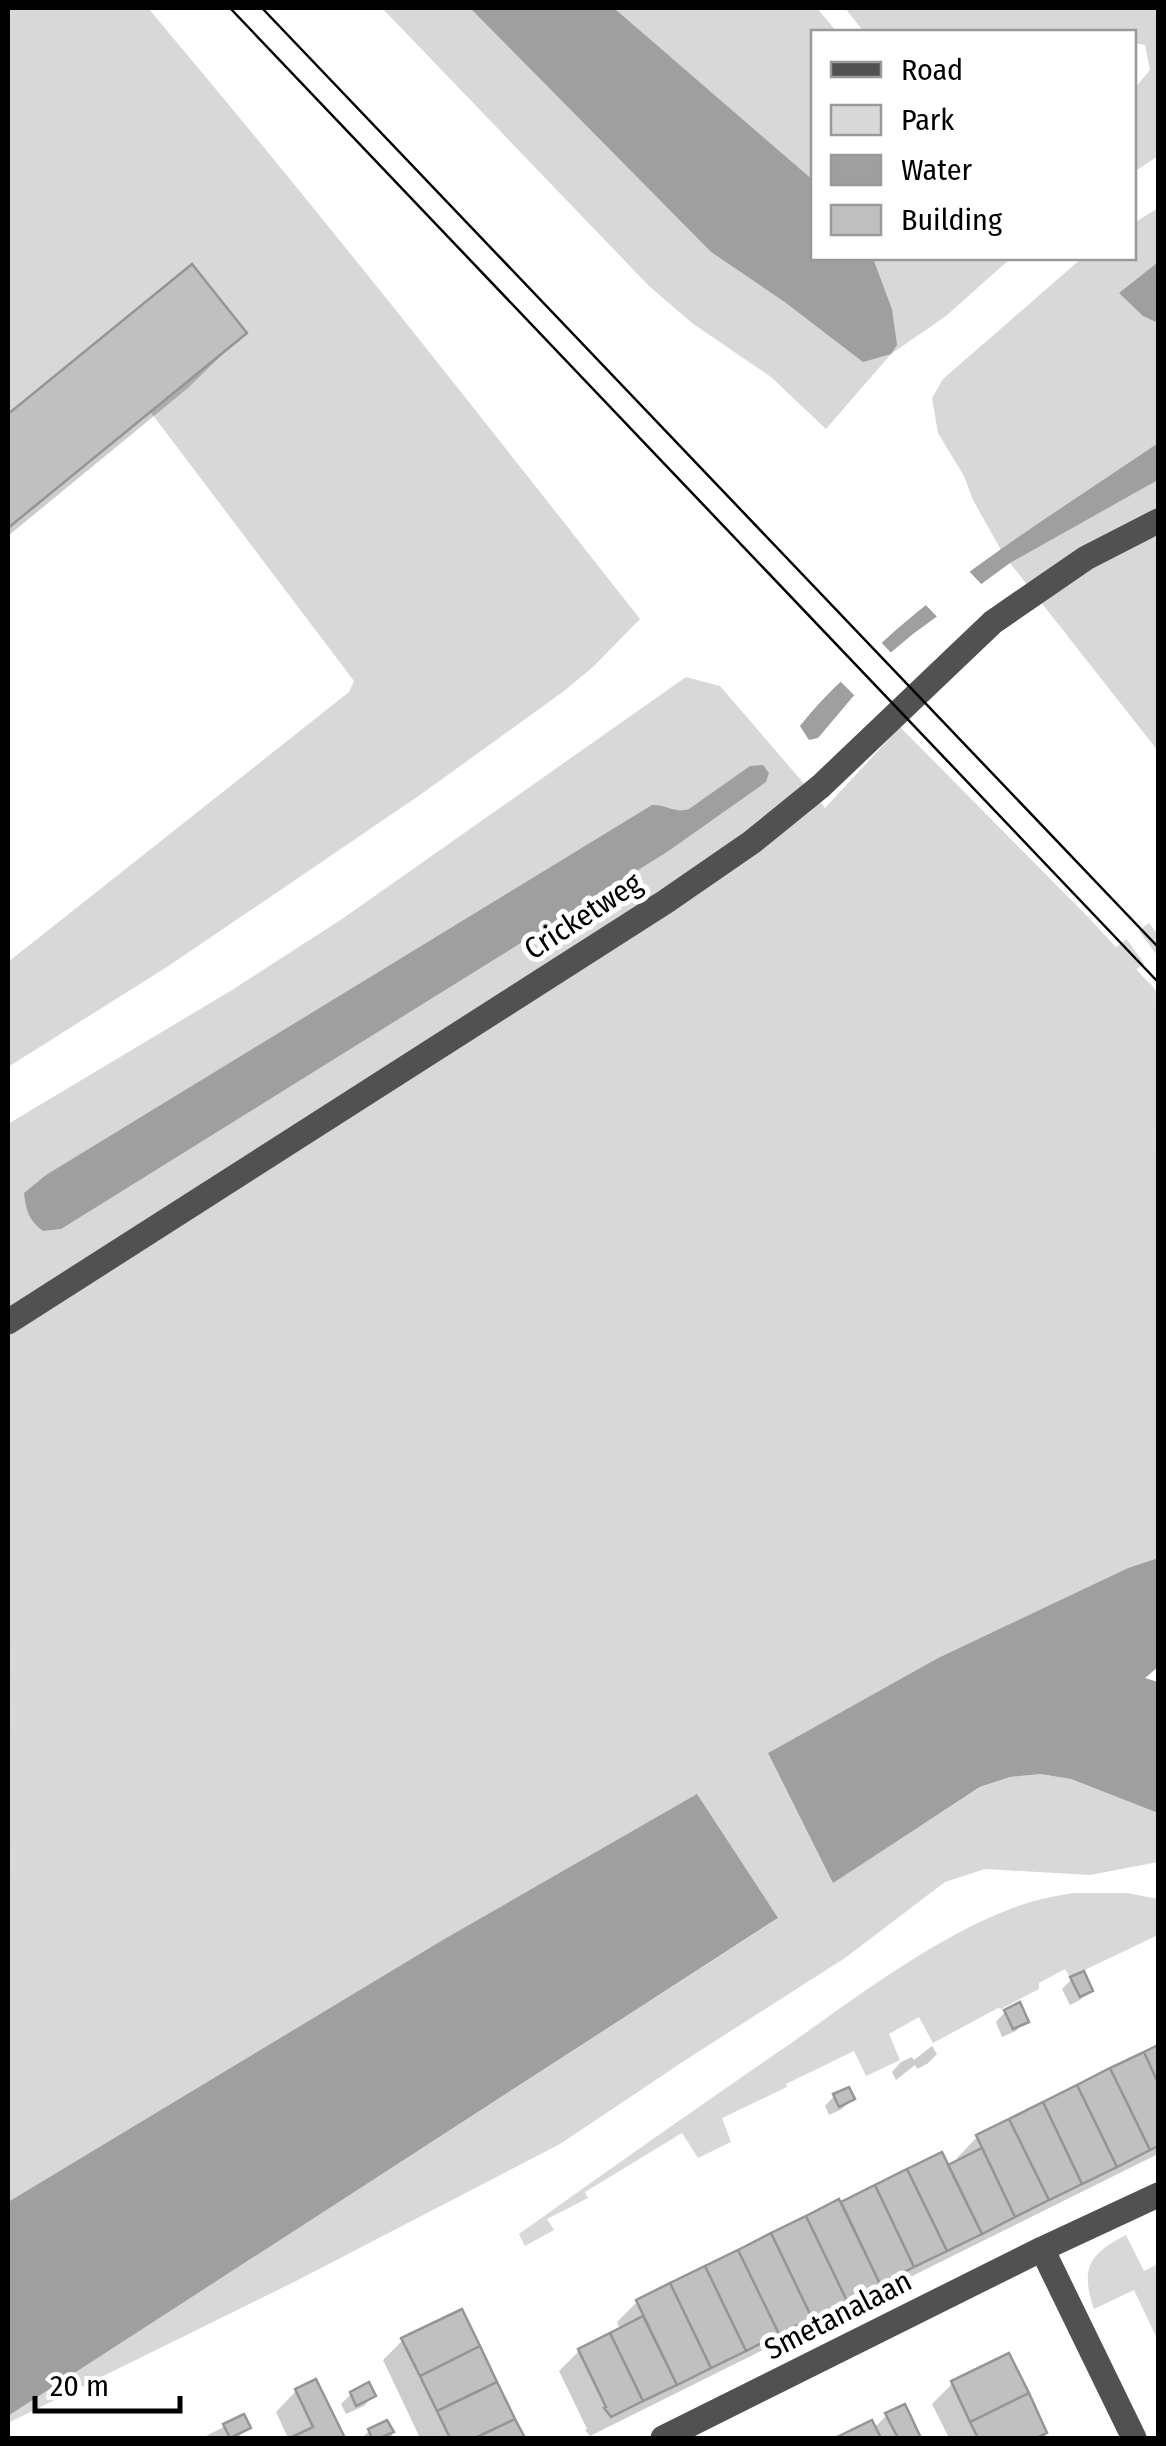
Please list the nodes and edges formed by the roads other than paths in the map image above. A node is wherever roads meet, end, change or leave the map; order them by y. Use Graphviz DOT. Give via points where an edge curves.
graph roads {
  1 [pos="1158,522"];
  2 [pos="8,1322"];
  3 [pos="1158,2195"];
  4 [pos="1042,2249"];
  5 [pos="663,2438"];
  6 [pos="1134,2438"];
  1 -- 2 [label="street, Cricketweg" via="1086,558 993,622 752,842"];
  3 -- 4 [label="street, Smetanalaan"];
  4 -- 5 [label="street, Smetanalaan"];
  4 -- 6 [label="street"];
}
